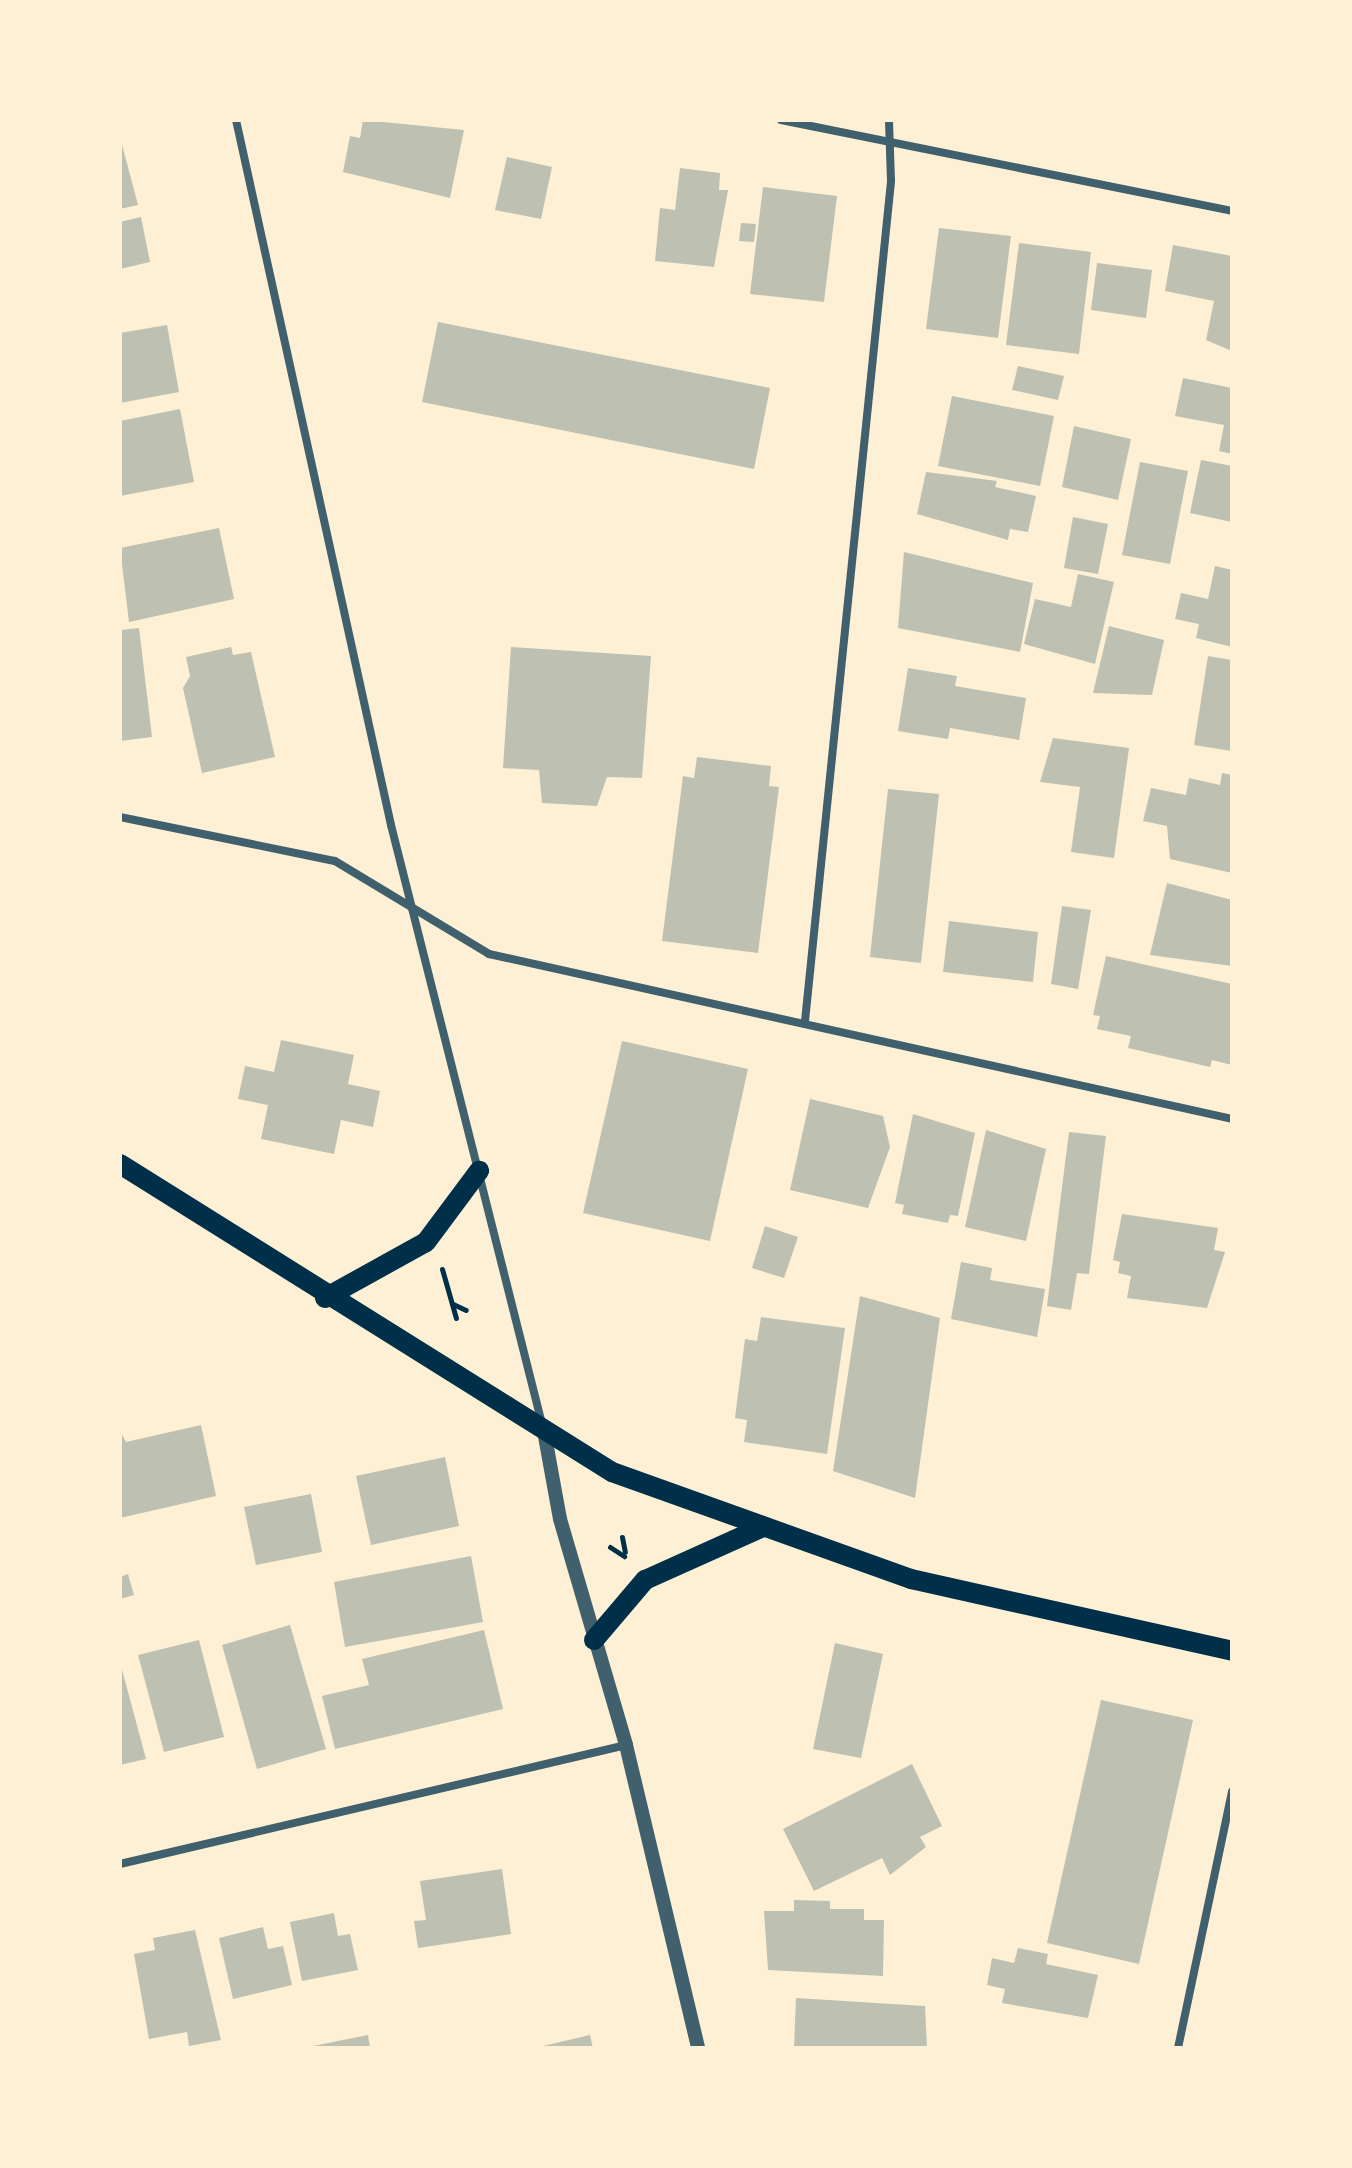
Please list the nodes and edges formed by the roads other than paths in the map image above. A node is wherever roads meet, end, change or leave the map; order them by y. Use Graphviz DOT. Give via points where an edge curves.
graph roads {
  1 [pos="236,120"];
  2 [pos="781,120"];
  3 [pos="889,120"];
  4 [pos="893,141"];
  5 [pos="1232,211"];
  6 [pos="120,817"];
  7 [pos="411,909"];
  8 [pos="805,1021"];
  9 [pos="1232,1119"];
  10 [pos="120,1164"];
  11 [pos="479,1171"];
  12 [pos="325,1298"];
  13 [pos="544,1431"];
  14 [pos="763,1527"];
  15 [pos="594,1640"];
  16 [pos="1232,1651"];
  17 [pos="626,1745"];
  18 [pos="1232,1792"];
  19 [pos="120,1864"];
  20 [pos="698,2048"];
  21 [pos="1178,2048"];
  1 -- 7 [label="street"];
  2 -- 4 [label="street"];
  3 -- 4 [label="street"];
  4 -- 5 [label="street"];
  4 -- 8 [label="street"];
  6 -- 7 [label="street" via="335,861"];
  7 -- 8 [label="street" via="489,954"];
  7 -- 11 [label="street"];
  8 -- 9 [label="street"];
  10 -- 12 [label="main road"];
  11 -- 12 [label="main road" via="426,1242"];
  11 -- 13 [label="street"];
  12 -- 13 [label="main road"];
  13 -- 14 [label="main road" via="612,1472"];
  13 -- 15 [label="street"];
  14 -- 15 [label="main road" via="645,1580"];
  14 -- 16 [label="main road" via="911,1579"];
  15 -- 17 [label="street"];
  17 -- 19 [label="street"];
  17 -- 20 [label="street"];
  18 -- 21 [label="street"];
}
